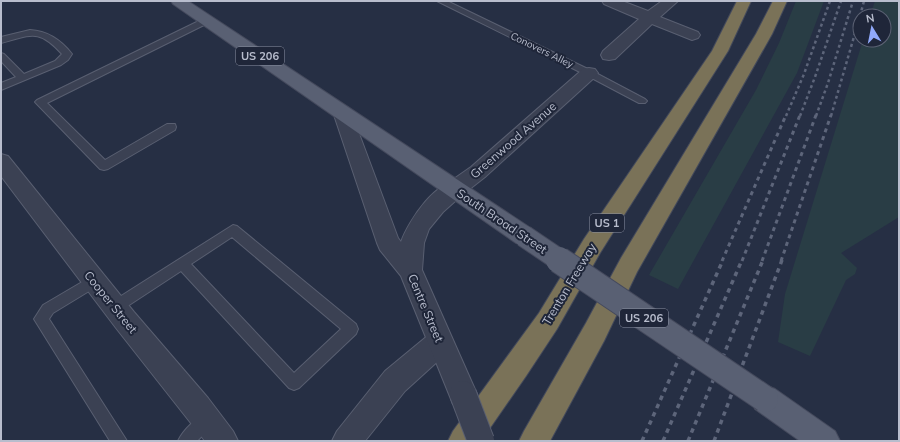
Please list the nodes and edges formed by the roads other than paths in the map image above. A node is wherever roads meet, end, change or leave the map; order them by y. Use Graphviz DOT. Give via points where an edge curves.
graph roads {
  1 [pos="178,1"];
  2 [pos="441,1"];
  3 [pos="609,1"];
  4 [pos="671,1"];
  5 [pos="744,1"];
  6 [pos="780,1"];
  7 [pos="649,18"];
  8 [pos="207,20"];
  9 [pos="692,35"];
  10 [pos="1,40"];
  11 [pos="609,55"];
  12 [pos="1,56"];
  13 [pos="589,73"];
  14 [pos="22,78"];
  15 [pos="1,87"];
  16 [pos="642,101"];
  17 [pos="342,112"];
  18 [pos="171,128"];
  19 [pos="4,170"];
  20 [pos="455,189"];
  21 [pos="182,263"];
  22 [pos="410,270"];
  23 [pos="94,281"];
  24 [pos="114,307"];
  25 [pos="440,342"];
  26 [pos="208,420"];
  27 [pos="119,441"];
  28 [pos="186,441"];
  29 [pos="223,441"];
  30 [pos="347,441"];
  31 [pos="463,441"];
  32 [pos="481,441"];
  33 [pos="534,441"];
  34 [pos="825,441"];
  1 -- 8 [label="main road, South Broad Street / US 206"];
  2 -- 13 [label="lane, Conovers Alley"];
  3 -- 7 [label="street"];
  4 -- 7 [label="street"];
  5 -- 31 [label="highway, Trenton Freeway / US 1" via="720,51 592,246 548,321"];
  6 -- 33 [label="highway" via="764,34 629,264 595,332"];
  7 -- 9 [label="street"];
  7 -- 11 [label="street"];
  8 -- 17 [label="main road, South Broad Street / US 206"];
  8 -- 18 [label="lane" via="40,102 104,166"];
  10 -- 14 [label="lane" via="21,33 40,32 46,34 67,54 58,63"];
  12 -- 14 [label="lane"];
  13 -- 16 [label="lane, Conovers Alley"];
  13 -- 20 [label="street, Greenwood Avenue" via="478,172"];
  14 -- 15 [label="lane"];
  17 -- 20 [label="main road, South Broad Street / US 206"];
  17 -- 22 [label="street, Centre Street" via="388,243"];
  19 -- 23 [label="street, Cooper Street"];
  20 -- 22 [label="street, Greenwood Avenue" via="420,222 411,243"];
  20 -- 34 [label="main road, South Broad Street / US 206, bridge"];
  21 -- 21 [label="lane" via="233,230 351,329 294,383"];
  21 -- 24 [label="lane"];
  22 -- 25 [label="street, Centre Street"];
  23 -- 24 [label="street, Cooper Street"];
  23 -- 27 [label="lane" via="48,309 41,319"];
  24 -- 26 [label="street, Cooper Street"];
  25 -- 30 [label="street" via="394,381"];
  25 -- 32 [label="street, Centre Street, bridge"];
  26 -- 28 [label="lane"];
  26 -- 29 [label="street, Cooper Street"];
}
